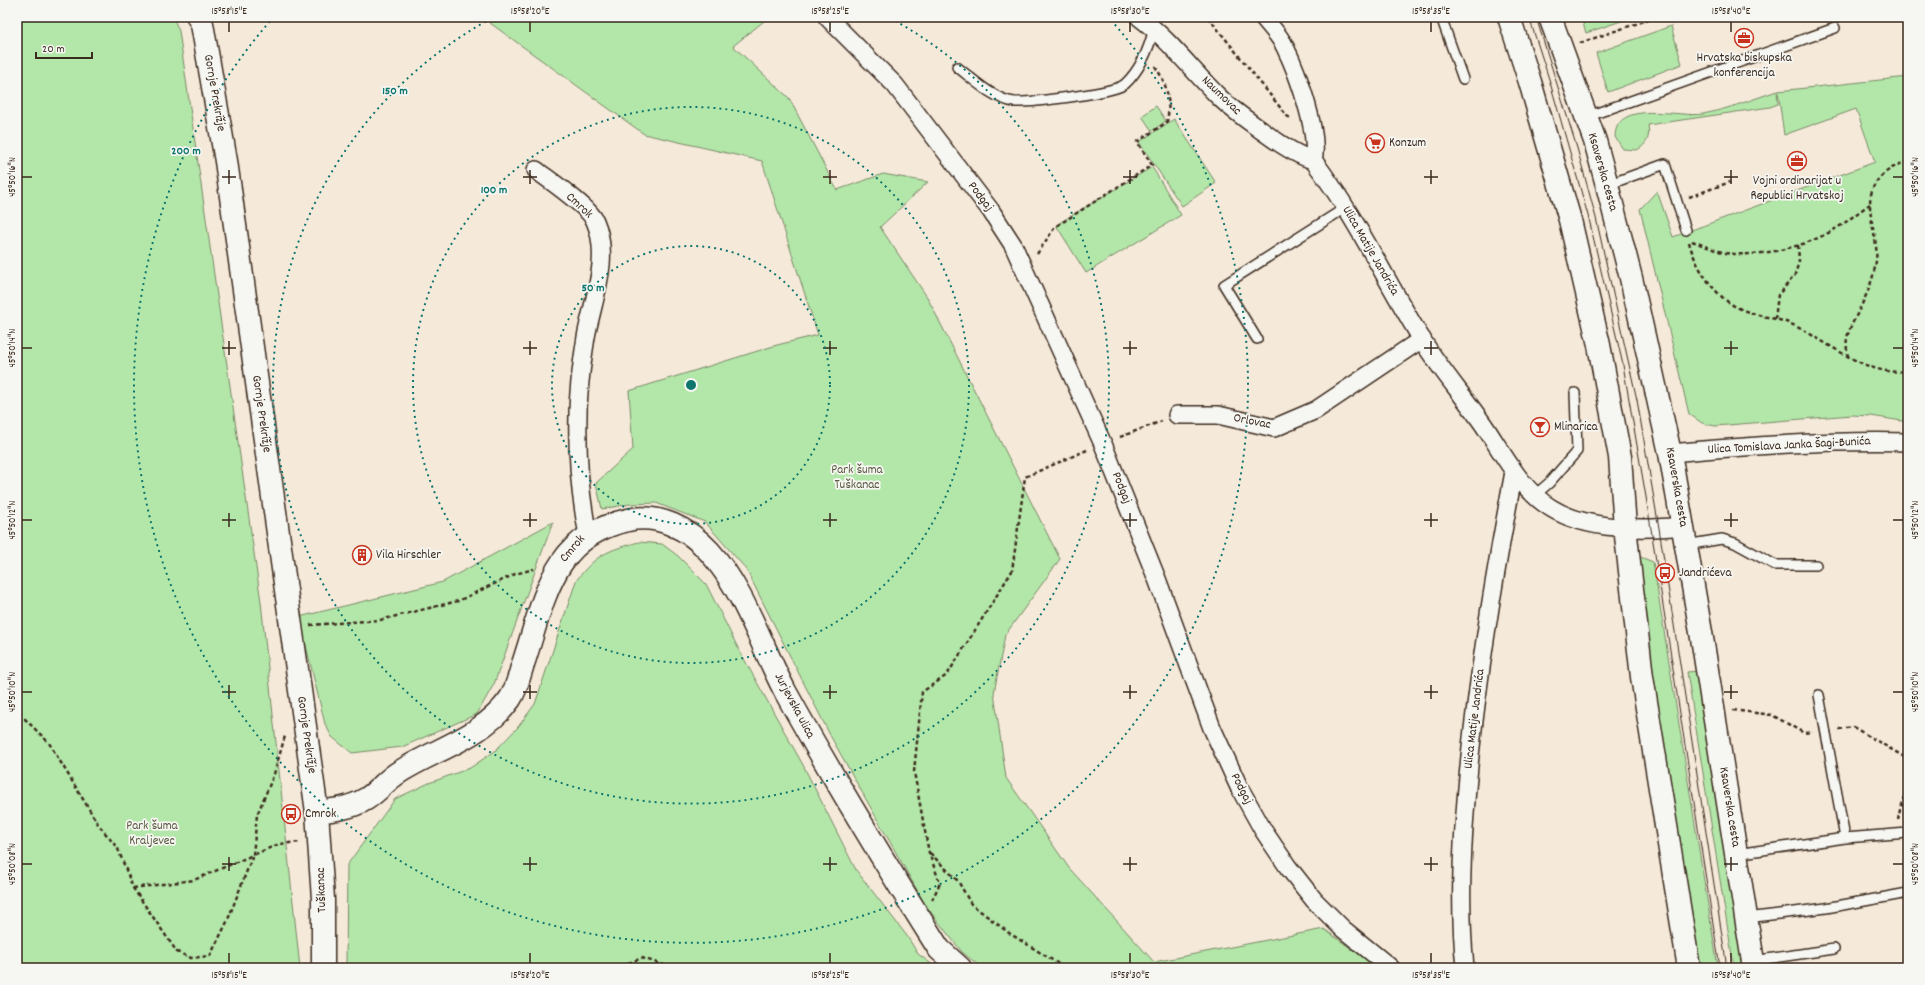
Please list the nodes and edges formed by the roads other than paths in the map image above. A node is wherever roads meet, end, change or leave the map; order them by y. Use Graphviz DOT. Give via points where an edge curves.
graph roads {
  1 [pos="198,17"];
  2 [pos="827,17"];
  3 [pos="1139,17"];
  4 [pos="1263,17"];
  5 [pos="1441,17"];
  6 [pos="1509,17"];
  7 [pos="1550,17"];
  8 [pos="1154,28"];
  9 [pos="1835,28"];
  10 [pos="957,67"];
  11 [pos="1463,79"];
  12 [pos="1586,117"];
  13 [pos="1313,160"];
  14 [pos="536,170"];
  15 [pos="1607,185"];
  16 [pos="1345,208"];
  17 [pos="1686,230"];
  18 [pos="1257,339"];
  19 [pos="1422,339"];
  20 [pos="1575,393"];
  21 [pos="1177,415"];
  22 [pos="1908,442"];
  23 [pos="1670,453"];
  24 [pos="1514,472"];
  25 [pos="1535,495"];
  26 [pos="1625,527"];
  27 [pos="588,535"];
  28 [pos="1685,535"];
  29 [pos="1816,565"];
  30 [pos="1819,695"];
  31 [pos="317,812"];
  32 [pos="1908,833"];
  33 [pos="1845,838"];
  34 [pos="1736,854"];
  35 [pos="1908,893"];
  36 [pos="1747,918"];
  37 [pos="1834,949"];
  38 [pos="1753,965"];
  39 [pos="323,968"];
  40 [pos="960,968"];
  41 [pos="1392,968"];
  42 [pos="1465,968"];
  43 [pos="1688,968"];
  1 -- 31 [label="street, Gornje Prekrižje" via="202,24 226,161"];
  2 -- 41 [label="street, Podgaj" via="895,85 991,211 1013,245 1103,444 1157,579 1212,728 1239,787 1263,830 1314,900 1343,929"];
  3 -- 8 [label="street, Naumovac"];
  4 -- 13 [label="street" via="1284,45 1300,83 1315,143"];
  5 -- 11 [label="lane"];
  6 -- 26 [label="street" via="1568,212 1588,292 1620,458"];
  7 -- 12 [label="street, Ksaverska cesta"];
  8 -- 10 [label="lane" via="1147,54 1137,70 1124,86 1109,91 1014,102 996,96"];
  8 -- 13 [label="street, Naumovac" via="1221,99 1241,116 1276,141"];
  9 -- 12 [label="lane"];
  12 -- 15 [label="street, Ksaverska cesta"];
  13 -- 16 [label="street, Ulica Matije Jandrića"];
  14 -- 27 [label="street, Cmrok" via="594,219 601,240 602,257 586,337 578,414 582,505"];
  15 -- 17 [label="lane" via="1665,164"];
  15 -- 23 [label="street, Ksaverska cesta" via="1631,278"];
  16 -- 18 [label="lane" via="1224,285"];
  16 -- 19 [label="street, Ulica Matije Jandrića"];
  19 -- 21 [label="street, Orlovac" via="1316,410 1274,428 1218,415"];
  19 -- 24 [label="street, Ulica Matije Jandrića"];
  20 -- 25 [label="lane" via="1577,451"];
  22 -- 23 [label="street, Ulica Tomislava Janka Šagi-Bunića" via="1854,440"];
  23 -- 28 [label="street, Ksaverska cesta"];
  24 -- 25 [label="street, Ulica Matije Jandrića"];
  24 -- 42 [label="street, Ulica Matije Jandrića" via="1500,544 1476,702 1465,808 1461,872"];
  25 -- 26 [label="street, Ulica Matije Jandrića" via="1551,508 1575,519"];
  26 -- 28 [label="street, Ulica Matije Jandrića" via="1659,528"];
  26 -- 43 [label="street" via="1642,676"];
  27 -- 31 [label="street, Cmrok" via="569,551 556,571 511,698 487,723 454,744 400,771 365,800 342,809"];
  27 -- 40 [label="street, Jurjevska ulica" via="611,523 641,517 667,522 690,534 708,551 730,579 784,689 837,784 939,949"];
  28 -- 29 [label="lane" via="1735,543 1775,565"];
  28 -- 34 [label="street, Ksaverska cesta"];
  30 -- 33 [label="lane"];
  31 -- 39 [label="street, Tuškanac" via="323,899"];
  32 -- 33 [label="lane"];
  33 -- 34 [label="lane"];
  34 -- 36 [label="street, Ksaverska cesta"];
  35 -- 36 [label="lane" via="1826,908"];
  36 -- 38 [label="street, Ksaverska cesta"];
  37 -- 38 [label="lane"];
}
